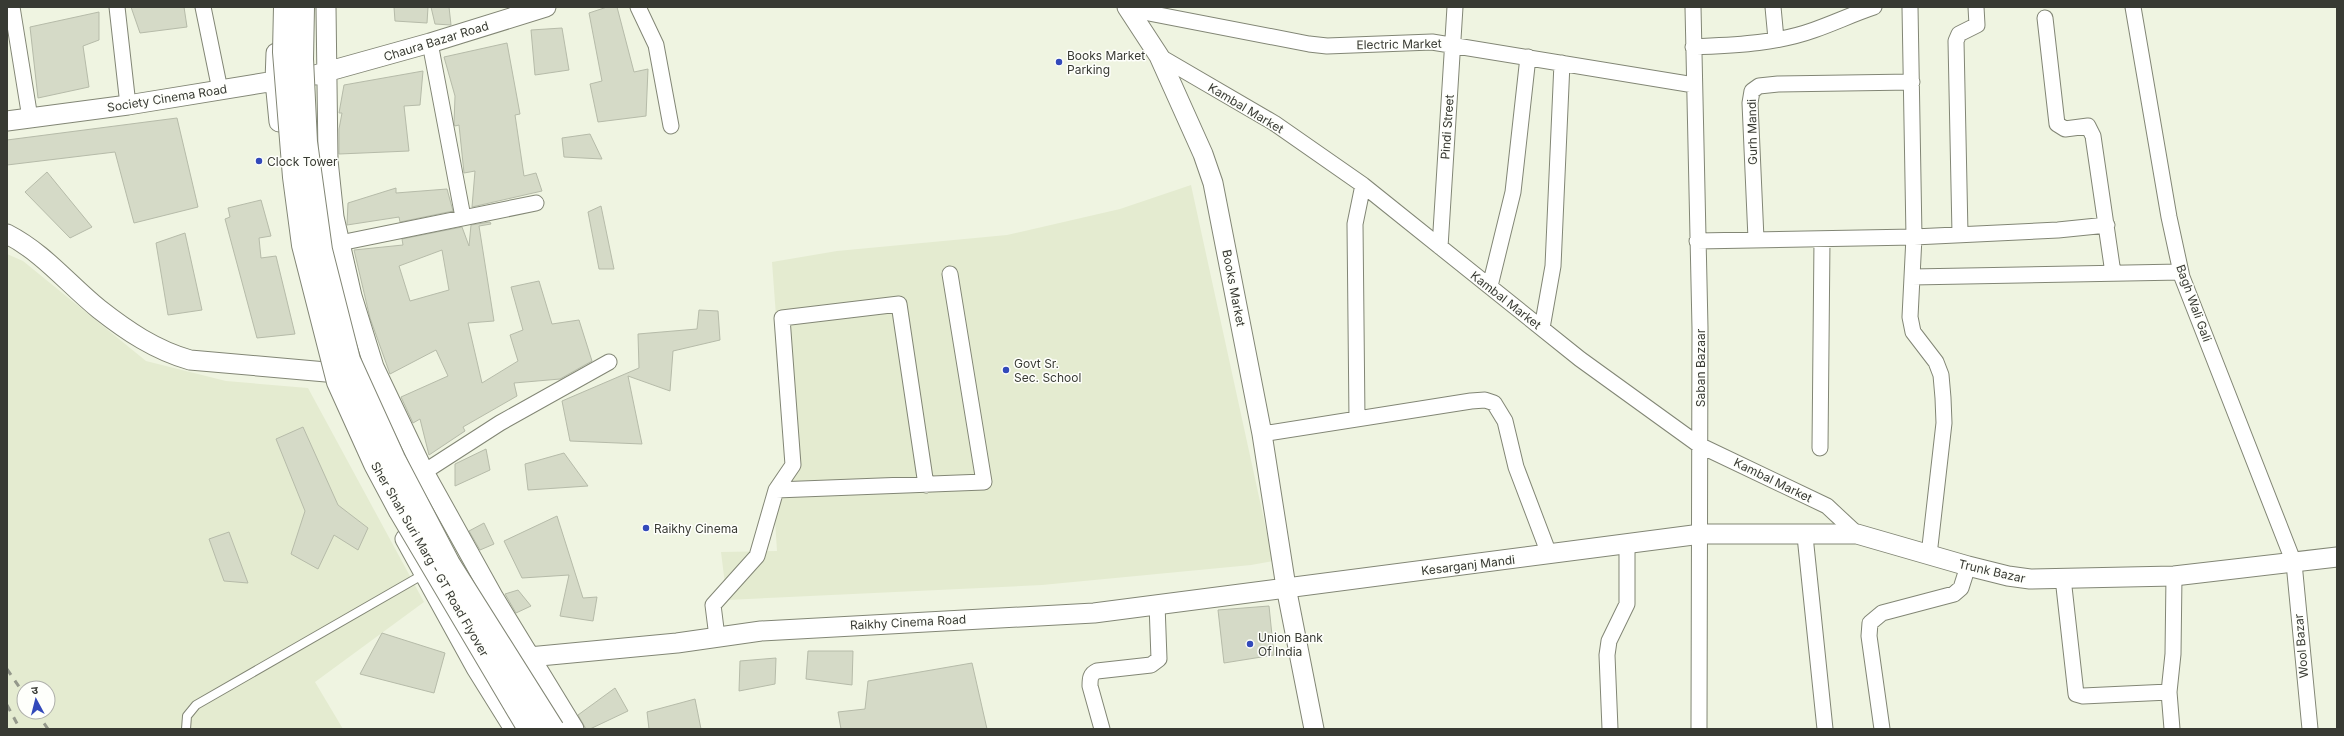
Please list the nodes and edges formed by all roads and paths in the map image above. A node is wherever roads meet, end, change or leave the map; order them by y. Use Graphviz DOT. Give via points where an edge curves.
graph roads {
  1 [pos="12,7"];
  2 [pos="117,7"];
  3 [pos="203,7"];
  4 [pos="277,7"];
  5 [pos="285,7"];
  6 [pos="303,7"];
  7 [pos="326,7"];
  8 [pos="546,7"];
  9 [pos="638,7"];
  10 [pos="1455,7"];
  11 [pos="1693,7"];
  12 [pos="1773,7"];
  13 [pos="1874,7"];
  14 [pos="1910,7"];
  15 [pos="1976,7"];
  16 [pos="2133,7"];
  17 [pos="1127,8"];
  18 [pos="516,12"];
  19 [pos="2045,18"];
  20 [pos="1776,39"];
  21 [pos="430,43"];
  22 [pos="1453,44"];
  23 [pos="1693,46"];
  24 [pos="1159,56"];
  25 [pos="1528,57"];
  26 [pos="1562,64"];
  27 [pos="326,73"];
  28 [pos="275,81"];
  29 [pos="1912,82"];
  30 [pos="1694,85"];
  31 [pos="220,90"];
  32 [pos="128,105"];
  33 [pos="30,118"];
  34 [pos="7,121"];
  35 [pos="671,126"];
  36 [pos="1363,185"];
  37 [pos="536,203"];
  38 [pos="463,217"];
  39 [pos="2107,225"];
  40 [pos="7,234"];
  41 [pos="1960,234"];
  42 [pos="1914,238"];
  43 [pos="1756,239"];
  44 [pos="1822,240"];
  45 [pos="1697,241"];
  46 [pos="340,242"];
  47 [pos="1440,247"];
  48 [pos="2181,272"];
  49 [pos="2113,273"];
  50 [pos="950,274"];
  51 [pos="1912,277"];
  52 [pos="1490,286"];
  53 [pos="1542,328"];
  54 [pos="609,362"];
  55 [pos="374,367"];
  56 [pos="326,372"];
  57 [pos="1357,419"];
  58 [pos="1262,434"];
  59 [pos="1699,445"];
  60 [pos="1820,448"];
  61 [pos="424,472"];
  62 [pos="926,485"];
  63 [pos="776,490"];
  64 [pos="1701,534"];
  65 [pos="1857,534"];
  66 [pos="1806,536"];
  67 [pos="1650,540"];
  68 [pos="1627,543"];
  69 [pos="1549,554"];
  70 [pos="1930,555"];
  71 [pos="2337,557"];
  72 [pos="2294,564"];
  73 [pos="1968,566"];
  74 [pos="424,574"];
  75 [pos="2174,576"];
  76 [pos="2063,578"];
  77 [pos="1286,587"];
  78 [pos="1157,604"];
  79 [pos="717,637"];
  80 [pos="529,657"];
  81 [pos="2169,692"];
  82 [pos="186,729"];
  83 [pos="514,729"];
  84 [pos="529,729"];
  85 [pos="553,729"];
  86 [pos="574,729"];
  87 [pos="1102,729"];
  88 [pos="1314,729"];
  89 [pos="1610,729"];
  90 [pos="1699,729"];
  91 [pos="1825,729"];
  92 [pos="1882,729"];
  93 [pos="2172,729"];
  94 [pos="2310,729"];
  1 -- 33 [label="street"];
  2 -- 32 [label="street"];
  3 -- 31 [label="street"];
  4 -- 28 [label="street"];
  5 -- 84 [label="main road, Sher Shah Suri Marg - GT Road Flyover, bridge" via="285,68 294,177 303,245 338,382 375,464 400,511"];
  6 -- 85 [label="main road, Sher Shah Suri Marg - GT Road Flyover, bridge" via="302,59 306,142 321,250 349,360 394,459 450,564"];
  7 -- 27 [label="street"];
  8 -- 18 [label="street, Chaura Bazar Road"];
  9 -- 35 [label="street" via="656,45"];
  10 -- 22 [label="street, Pindi Street"];
  11 -- 23 [label="street, Saban Bazaar"];
  12 -- 20 [label="street"];
  13 -- 20 [label="street" via="1813,30"];
  14 -- 29 [label="street"];
  15 -- 41 [label="street" via="1977,25 1959,34 1956,41"];
  16 -- 48 [label="street, Bagh Wali Gali" via="2169,217"];
  17 -- 22 [label="street, Electric Market" via="1327,46 1406,42"];
  17 -- 24 [label="street, Books Market"];
  18 -- 21 [label="street, Chaura Bazar Road"];
  19 -- 39 [label="street" via="2057,124 2065,128 2088,126 2092,130"];
  20 -- 23 [label="street" via="1742,45"];
  21 -- 27 [label="street, Chaura Bazar Road"];
  21 -- 38 [label="street"];
  22 -- 25 [label="street, Electric Market"];
  22 -- 47 [label="street, Pindi Street"];
  23 -- 30 [label="street, Saban Bazaar"];
  24 -- 36 [label="street, Kambal Market" via="1274,123"];
  24 -- 58 [label="street, Books Market" via="1203,154 1213,183"];
  25 -- 26 [label="street, Electric Market"];
  25 -- 52 [label="street" via="1513,192"];
  26 -- 30 [label="street, Electric Market"];
  26 -- 53 [label="street" via="1553,266"];
  27 -- 28 [label="street, Society Cinema Road"];
  27 -- 46 [label="street" via="328,160 334,217"];
  28 -- 31 [label="street, Society Cinema Road"];
  28 -- 56 [label="street" via="286,195 294,246"];
  29 -- 42 [label="street"];
  29 -- 43 [label="street, Gurh Mandi" via="1778,84 1759,86 1752,91 1750,103"];
  30 -- 45 [label="street, Saban Bazaar"];
  31 -- 32 [label="street, Society Cinema Road"];
  32 -- 33 [label="street, Society Cinema Road"];
  33 -- 34 [label="street, Society Cinema Road"];
  36 -- 47 [label="street, Kambal Market"];
  36 -- 57 [label="street" via="1355,224"];
  37 -- 38 [label="street"];
  38 -- 46 [label="street"];
  39 -- 41 [label="street"];
  39 -- 49 [label="street"];
  40 -- 56 [label="street" via="24,243 64,275 99,309 149,345 190,360"];
  41 -- 42 [label="street"];
  42 -- 44 [label="street"];
  42 -- 51 [label="street"];
  43 -- 44 [label="street"];
  43 -- 45 [label="street"];
  44 -- 60 [label="street"];
  45 -- 59 [label="street, Saban Bazaar" via="1700,328"];
  46 -- 55 [label="street" via="352,296"];
  47 -- 52 [label="street, Kambal Market"];
  48 -- 49 [label="street"];
  48 -- 72 [label="street, Bagh Wali Gali"];
  49 -- 51 [label="street"];
  50 -- 62 [label="street" via="984,482"];
  51 -- 70 [label="street" via="1913,332 1936,362 1941,375 1943,398 1944,423"];
  52 -- 53 [label="street, Kambal Market"];
  53 -- 59 [label="street, Kambal Market"];
  54 -- 61 [label="street" via="500,423"];
  55 -- 56 [label="street"];
  55 -- 61 [label="street"];
  56 -- 74 [label="street" via="334,401"];
  57 -- 58 [label="street"];
  57 -- 69 [label="street" via="1471,401 1485,400 1494,403 1505,421 1516,467"];
  58 -- 77 [label="street, Books Market"];
  59 -- 64 [label="street, Saban Bazaar"];
  59 -- 65 [label="street, Kambal Market" via="1827,506"];
  61 -- 80 [label="street"];
  62 -- 63 [label="street"];
  62 -- 63 [label="street" via="899,304 782,318 793,466"];
  63 -- 79 [label="street" via="757,556 713,605"];
  64 -- 66 [label="street, Trunk Bazar"];
  64 -- 67 [label="street, Trunk Bazar"];
  64 -- 90 [label="street, Saban Bazaar"];
  65 -- 66 [label="street, Trunk Bazar"];
  65 -- 70 [label="street, Trunk Bazar"];
  66 -- 91 [label="street"];
  67 -- 68 [label="street, Kesarganj Mandi"];
  68 -- 69 [label="street, Kesarganj Mandi"];
  68 -- 89 [label="street" via="1627,604 1609,641 1607,655"];
  69 -- 77 [label="street, Kesarganj Mandi"];
  70 -- 73 [label="street, Trunk Bazar"];
  71 -- 72 [label="street, Trunk Bazar"];
  72 -- 75 [label="street, Trunk Bazar"];
  72 -- 94 [label="street, Wool Bazar"];
  73 -- 76 [label="street, Trunk Bazar" via="2023,578"];
  73 -- 92 [label="street" via="1961,588 1954,594 1882,613 1870,623 1869,636"];
  74 -- 82 [label="lane" via="196,705 187,716"];
  74 -- 83 [label="street" via="476,668"];
  75 -- 76 [label="street, Trunk Bazar"];
  75 -- 81 [label="street" via="2173,654"];
  76 -- 81 [label="street" via="2076,694 2083,696"];
  77 -- 78 [label="street, Raikhy Cinema Road"];
  77 -- 88 [label="street, Books Market"];
  78 -- 79 [label="street, Raikhy Cinema Road" via="1094,613 825,626"];
  78 -- 87 [label="street" via="1159,660 1151,665 1097,671 1090,679"];
  79 -- 80 [label="street, Raikhy Cinema Road"];
  80 -- 86 [label="street"];
  81 -- 93 [label="street"];
}
